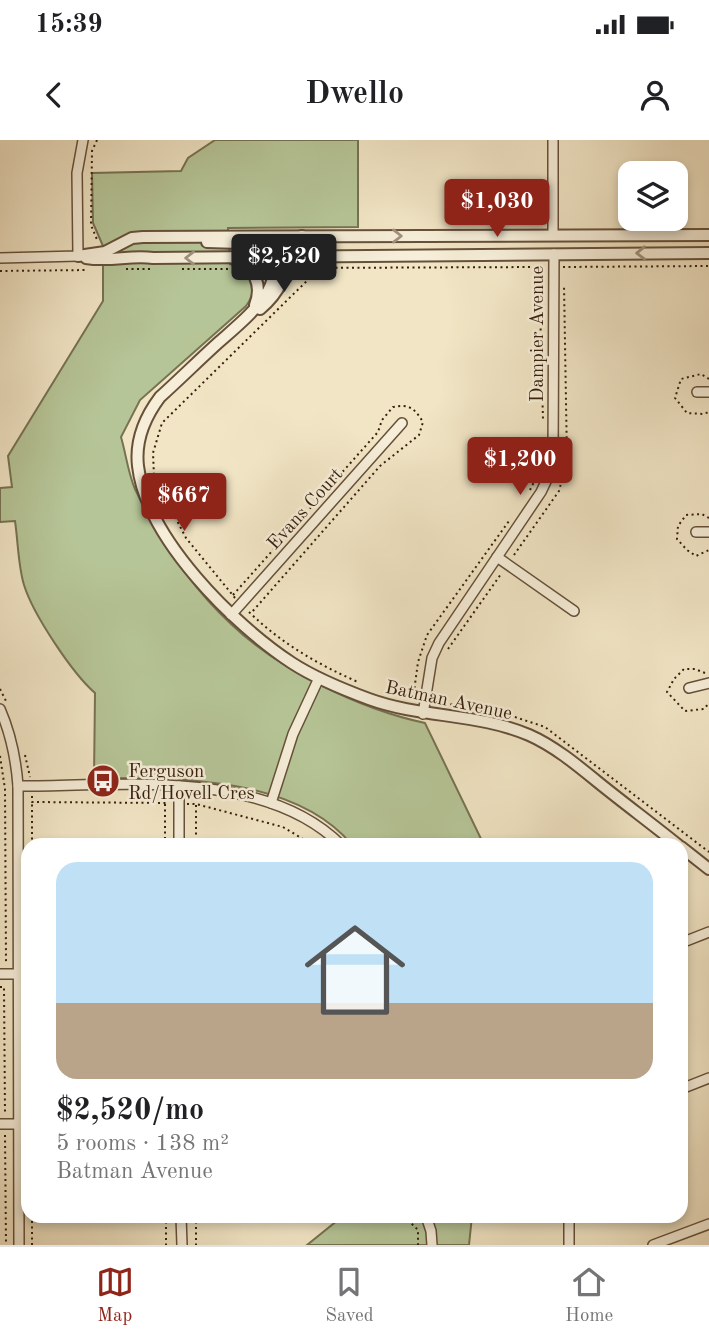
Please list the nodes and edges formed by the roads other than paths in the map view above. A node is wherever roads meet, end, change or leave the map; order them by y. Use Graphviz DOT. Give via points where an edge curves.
graph roads {
  1 [pos="83,140"];
  2 [pos="553,140"];
  3 [pos="554,235"];
  4 [pos="709,235"];
  5 [pos="302,236"];
  6 [pos="177,237"];
  7 [pos="709,253"];
  8 [pos="554,254"];
  9 [pos="78,256"];
  10 [pos="0,258"];
  11 [pos="231,258"];
  12 [pos="282,258"];
  13 [pos="252,310"];
  14 [pos="243,320"];
  15 [pos="696,392"];
  16 [pos="709,392"];
  17 [pos="402,423"];
  18 [pos="696,532"];
  19 [pos="709,532"];
  20 [pos="497,557"];
  21 [pos="574,611"];
  22 [pos="231,615"];
  23 [pos="319,678"];
  24 [pos="709,684"];
  25 [pos="690,688"];
  26 [pos="0,709"];
  27 [pos="423,714"];
  28 [pos="19,786"];
  29 [pos="179,786"];
  30 [pos="271,803"];
  31 [pos="179,838"];
  32 [pos="332,838"];
  33 [pos="670,838"];
  34 [pos="688,852"];
  35 [pos="709,869"];
  36 [pos="709,932"];
  37 [pos="688,940"];
  38 [pos="0,974"];
  39 [pos="19,974"];
  40 [pos="709,1078"];
  41 [pos="688,1086"];
  42 [pos="19,1124"];
  43 [pos="0,1125"];
  44 [pos="181,1223"];
  45 [pos="427,1223"];
  46 [pos="569,1223"];
  47 [pos="709,1224"];
  48 [pos="19,1245"];
  49 [pos="182,1245"];
  50 [pos="432,1245"];
  51 [pos="569,1245"];
  52 [pos="653,1245"];
  1 -- 9 [label="street" via="77,173"];
  2 -- 3 [label="street"];
  3 -- 4 [label="street"];
  5 -- 3 [label="street, one-way"];
  3 -- 8 [label="street"];
  5 -- 6 [label="street"];
  5 -- 12 [label="street" via="290,241"];
  6 -- 9 [label="street" via="135,237 101,253"];
  6 -- 12 [label="street" via="221,244 268,244"];
  7 -- 8 [label="street, one-way"];
  8 -- 12 [label="street"];
  8 -- 20 [label="street, Dampier Avenue" via="554,454 541,492"];
  9 -- 10 [label="street"];
  11 -- 9 [label="street, one-way" via="134,256 112,260"];
  11 -- 12 [label="street"];
  11 -- 13 [label="street" via="250,269 256,279 257,300"];
  12 -- 13 [label="street, Batman Avenue" via="270,288"];
  12 -- 14 [label="street, Batman Avenue" via="280,286 272,299"];
  13 -- 14 [label="street, Batman Avenue"];
  14 -- 22 [label="street, Batman Avenue" via="160,397 149,412 138,446 141,482 159,523 197,578"];
  15 -- 16 [label="street"];
  17 -- 22 [label="street, Evans Court"];
  18 -- 19 [label="street"];
  20 -- 21 [label="street"];
  20 -- 27 [label="street, Dampier Avenue" via="439,643 432,658"];
  22 -- 23 [label="street, Batman Avenue"];
  23 -- 27 [label="street, Batman Avenue"];
  23 -- 30 [label="street" via="293,734"];
  24 -- 25 [label="street"];
  26 -- 28 [label="street" via="14,750"];
  27 -- 33 [label="street, Batman Avenue" via="506,725 532,736"];
  28 -- 29 [label="street"];
  28 -- 39 [label="street"];
  29 -- 30 [label="street"];
  29 -- 31 [label="street"];
  30 -- 32 [label="street" via="310,820"];
  34 -- 35 [label="street, Batman Avenue"];
  36 -- 37 [label="street"];
  38 -- 39 [label="street"];
  39 -- 42 [label="street"];
  40 -- 41 [label="street"];
  42 -- 43 [label="street"];
  42 -- 48 [label="street"];
  44 -- 49 [label="street"];
  45 -- 50 [label="street"];
  46 -- 51 [label="street"];
  47 -- 52 [label="street"];
}
